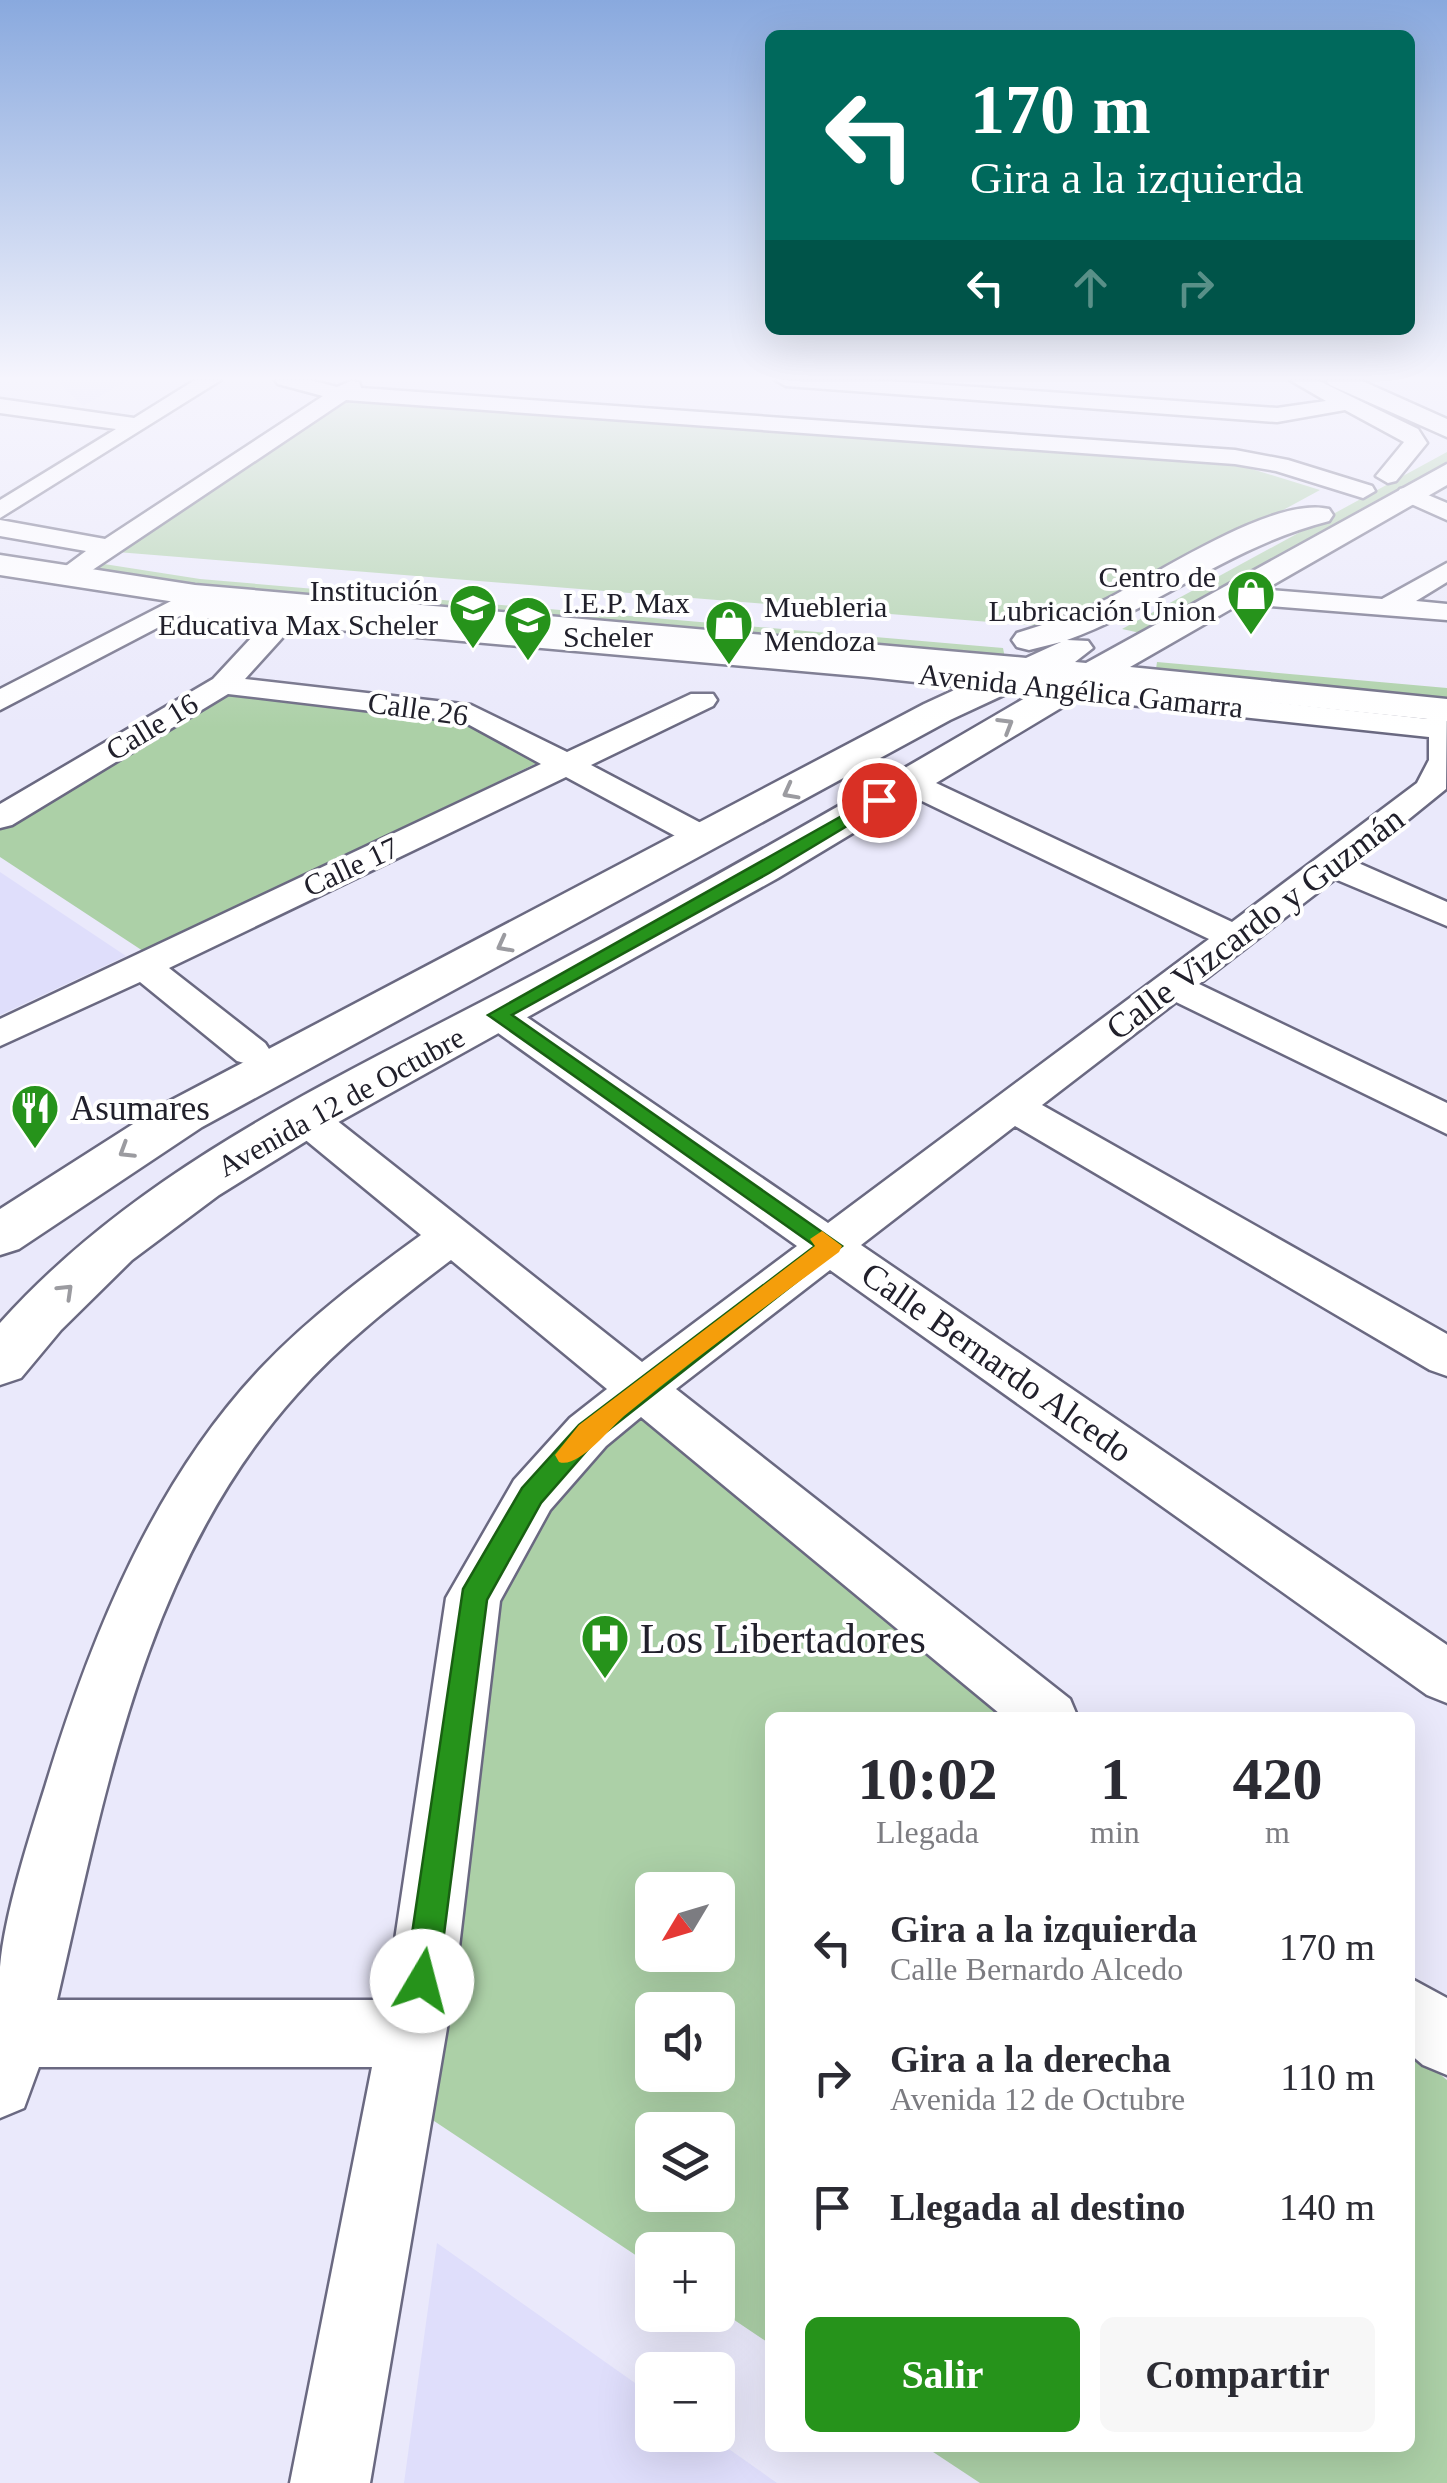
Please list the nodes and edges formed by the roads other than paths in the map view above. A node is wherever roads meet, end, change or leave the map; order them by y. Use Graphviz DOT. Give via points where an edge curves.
graph roads {
  1 [pos="24,496"];
  2 [pos="184,496"];
  3 [pos="1365,496"];
  4 [pos="1374,496"];
  5 [pos="1407,496"];
  6 [pos="0,511"];
  7 [pos="1447,513"];
  8 [pos="1318,515"];
  9 [pos="0,528"];
  10 [pos="0,541"];
  11 [pos="101,552"];
  12 [pos="0,565"];
  13 [pos="1443,576"];
  14 [pos="0,577"];
  15 [pos="64,577"];
  16 [pos="1231,595"];
  17 [pos="185,601"];
  18 [pos="1388,607"];
  19 [pos="1447,612"];
  20 [pos="288,615"];
  21 [pos="1128,653"];
  22 [pos="1016,665"];
  23 [pos="1078,671"];
  24 [pos="907,672"];
  25 [pos="223,685"];
  26 [pos="3,697"];
  27 [pos="702,700"];
  28 [pos="938,712"];
  29 [pos="1445,712"];
  30 [pos="568,764"];
  31 [pos="908,782"];
  32 [pos="1439,792"];
  33 [pos="0,818"];
  34 [pos="704,838"];
  35 [pos="1333,865"];
  36 [pos="1447,915"];
  37 [pos="1237,938"];
  38 [pos="142,965"];
  39 [pos="1174,986"];
  40 [pos="498,1015"];
  41 [pos="0,1034"];
  42 [pos="251,1052"];
  43 [pos="1013,1107"];
  44 [pos="306,1118"];
  45 [pos="1447,1120"];
  46 [pos="0,1235"];
  47 [pos="453,1236"];
  48 [pos="831,1246"];
  49 [pos="9,1341"];
  50 [pos="1447,1356"];
  51 [pos="642,1388"];
  52 [pos="1447,1676"];
  53 [pos="1042,1712"];
  54 [pos="1415,2015"];
  55 [pos="412,2033"];
  56 [pos="1447,2041"];
  57 [pos="6,2050"];
  58 [pos="330,2483"];
  1 -- 6 [label="street"];
  2 -- 11 [label="street"];
  3 -- 8 [label="main road, Avenida 12 de Octubre"];
  4 -- 16 [label="main road, Avenida 12 de Octubre"];
  5 -- 7 [label="street"];
  8 -- 22 [label="main road" via="1275,523 1070,629"];
  8 -- 23 [label="main road, Avenida 12 de Octubre"];
  9 -- 11 [label="street, Avenida Angélica Gamarra"];
  10 -- 11 [label="main road, Avenida Angélica Gamarra"];
  11 -- 15 [label="street"];
  11 -- 22 [label="main road, Avenida Angélica Gamarra"];
  12 -- 15 [label="main road, Avenida Angélica Gamarra"];
  13 -- 18 [label="street"];
  14 -- 17 [label="main road, Avenida Angélica Gamarra"];
  15 -- 17 [label="main road, Avenida Angélica Gamarra"];
  16 -- 18 [label="street"];
  16 -- 21 [label="main road, Avenida 12 de Octubre"];
  17 -- 20 [label="street, Avenida Angélica Gamarra"];
  17 -- 22 [label="main road, Avenida Angélica Gamarra"];
  17 -- 26 [label="street"];
  18 -- 19 [label="street"];
  20 -- 24 [label="street, Avenida Angélica Gamarra"];
  20 -- 25 [label="street, Calle 16"];
  21 -- 23 [label="main road, Avenida 12 de Octubre"];
  21 -- 29 [label="main road, Avenida Angélica Gamarra"];
  22 -- 23 [label="main road, Avenida Angélica Gamarra"];
  22 -- 24 [label="street, Avenida Angélica Gamarra"];
  22 -- 28 [label="main road, Avenida 12 de Octubre"];
  23 -- 29 [label="main road, Avenida Angélica Gamarra"];
  31 -- 23 [label="main road, Avenida 12 de Octubre, one-way"];
  24 -- 28 [label="main road"];
  25 -- 30 [label="street, Calle 26" via="470,714"];
  25 -- 33 [label="street, Calle 16"];
  27 -- 30 [label="street, Calle 17"];
  28 -- 34 [label="main road, Avenida 12 de Octubre, one-way"];
  29 -- 32 [label="street, Calle Vizcardo y Guzmán"];
  30 -- 34 [label="street, Calle 26"];
  30 -- 38 [label="street, Calle 17"];
  31 -- 37 [label="street"];
  31 -- 40 [label="main road, Avenida 12 de Octubre"];
  32 -- 35 [label="street, Calle Vizcardo y Guzmán"];
  34 -- 46 [label="main road, Avenida 12 de Octubre, one-way" via="184,1115"];
  35 -- 36 [label="street"];
  35 -- 37 [label="street, Calle Vizcardo y Guzmán"];
  37 -- 39 [label="street, Calle Vizcardo y Guzmán"];
  38 -- 41 [label="street, Calle 17"];
  38 -- 42 [label="street"];
  39 -- 43 [label="street, Calle Vizcardo y Guzmán"];
  39 -- 45 [label="street"];
  40 -- 44 [label="main road, Avenida 12 de Octubre"];
  40 -- 48 [label="street, Calle Bernardo Alcedo"];
  43 -- 48 [label="street, Calle Vizcardo y Guzmán"];
  43 -- 50 [label="street"];
  44 -- 47 [label="street"];
  49 -- 44 [label="main road, Avenida 12 de Octubre, one-way" via="113,1246 200,1182"];
  47 -- 51 [label="street"];
  47 -- 57 [label="street" via="336,1326 277,1383 177,1524 114,1670 72,1798"];
  48 -- 51 [label="street, Calle Vizcardo y Guzmán"];
  48 -- 52 [label="street, Calle Bernardo Alcedo"];
  51 -- 53 [label="street"];
  51 -- 55 [label="street, Calle Vizcardo y Guzmán" via="588,1432 532,1495 473,1598"];
  54 -- 56 [label="street"];
  55 -- 57 [label="street"];
  55 -- 58 [label="street, Calle Vizcardo y Guzmán"];
}
